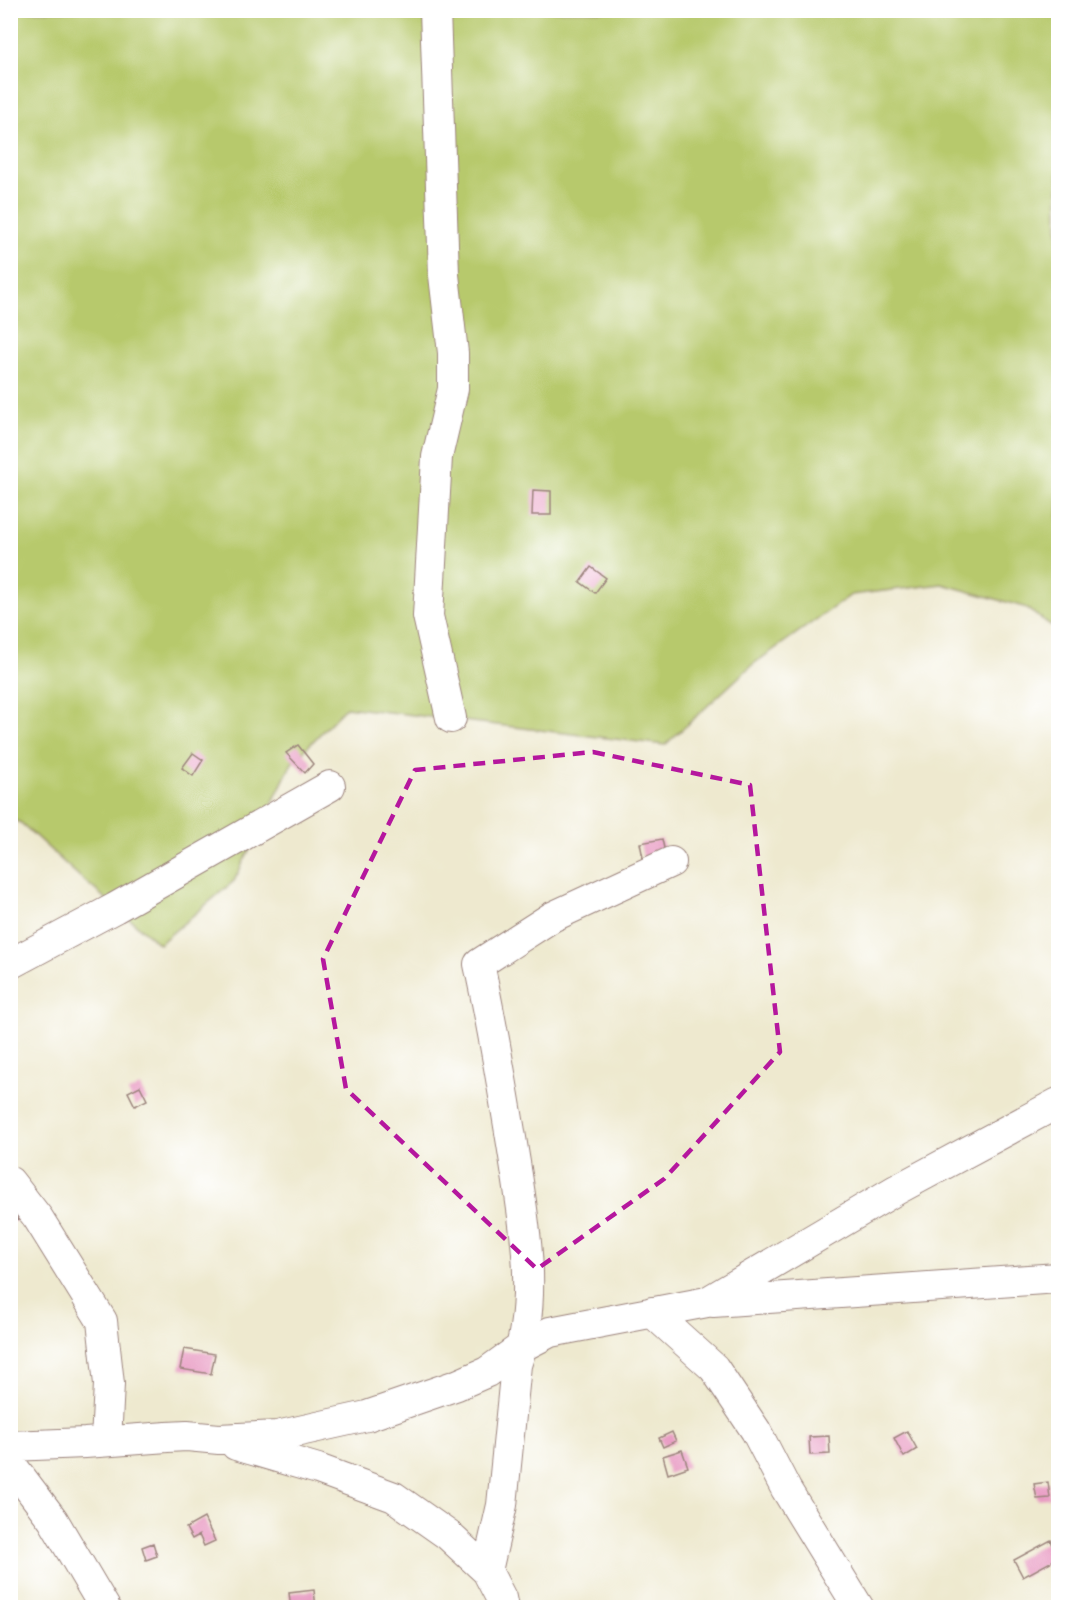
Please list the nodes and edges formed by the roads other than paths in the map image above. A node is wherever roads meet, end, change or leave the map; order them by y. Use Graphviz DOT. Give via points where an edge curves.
graph roads {
  1 [pos="435,10"];
  2 [pos="451,718"];
  3 [pos="330,786"];
  4 [pos="671,862"];
  5 [pos="10,964"];
  6 [pos="1059,1103"];
  7 [pos="10,1182"];
  8 [pos="1059,1278"];
  9 [pos="707,1302"];
  10 [pos="652,1312"];
  11 [pos="523,1346"];
  12 [pos="219,1439"];
  13 [pos="106,1441"];
  14 [pos="12,1446"];
  15 [pos="487,1571"];
  16 [pos="105,1608"];
  17 [pos="503,1608"];
  18 [pos="859,1608"];
  1 -- 2 [label="street" via="444,275 453,389 437,457 428,616"];
  3 -- 5 [label="street"];
  4 -- 11 [label="street" via="552,917 479,964 525,1224 528,1297"];
  6 -- 9 [label="street" via="896,1190"];
  7 -- 13 [label="street" via="38,1218 102,1321 109,1384"];
  8 -- 9 [label="street"];
  9 -- 10 [label="street"];
  10 -- 11 [label="street" via="550,1332"];
  10 -- 18 [label="street" via="714,1368 756,1431 786,1489"];
  11 -- 12 [label="street" via="487,1372 367,1416 277,1436"];
  11 -- 15 [label="street" via="516,1365 502,1505"];
  12 -- 13 [label="street" via="187,1436"];
  12 -- 15 [label="street" via="394,1497 448,1535"];
  13 -- 14 [label="street"];
  14 -- 16 [label="street"];
  15 -- 17 [label="street"];
}
